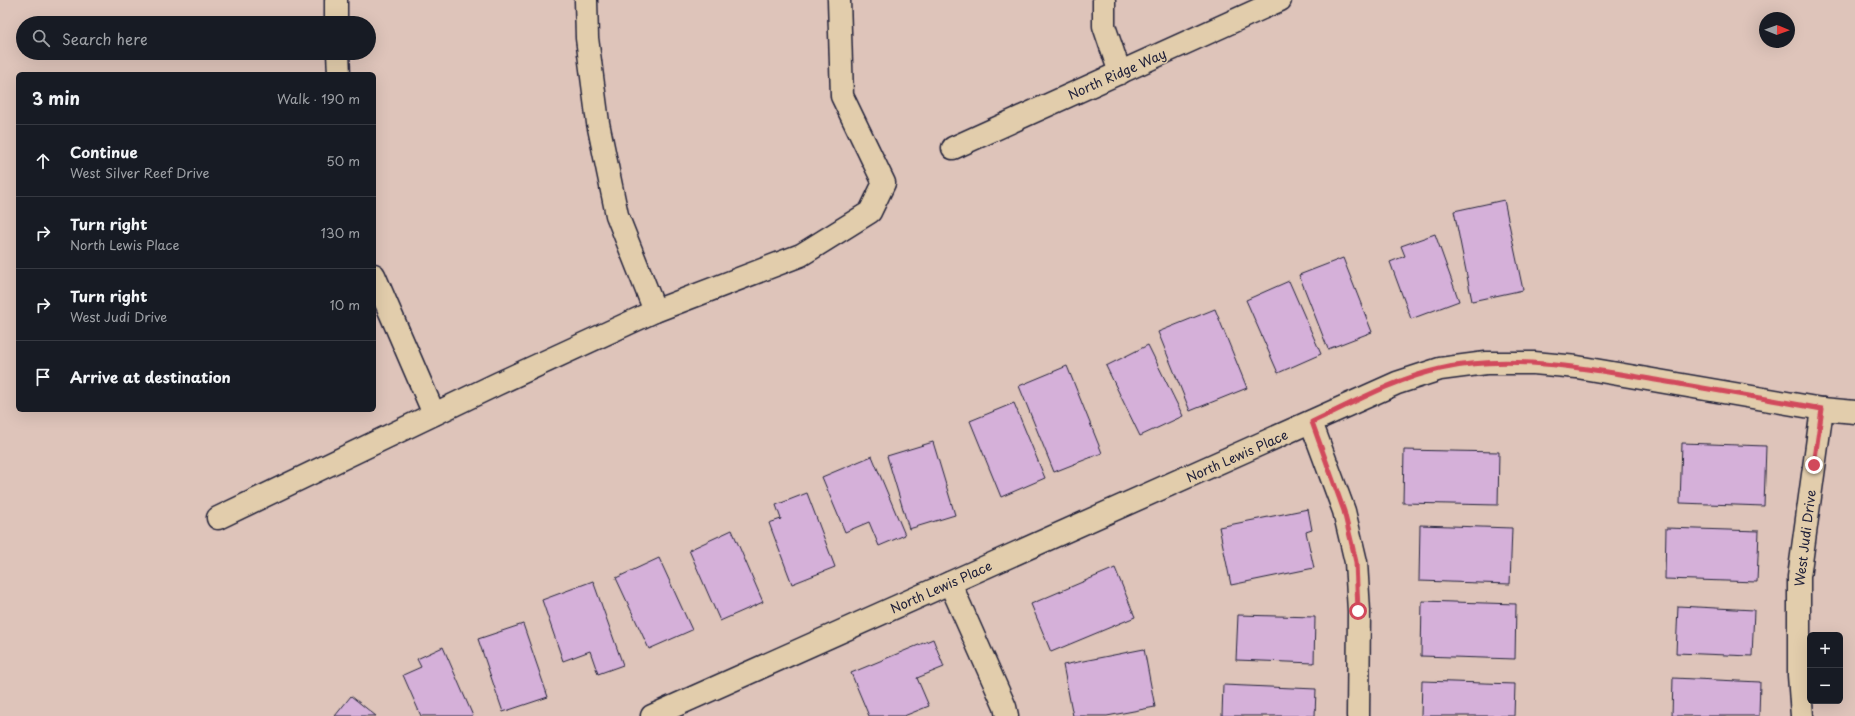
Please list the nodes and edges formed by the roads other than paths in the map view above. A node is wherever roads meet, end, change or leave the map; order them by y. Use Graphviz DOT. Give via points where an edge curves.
graph roads {
  1 [pos="336,0"];
  2 [pos="586,0"];
  3 [pos="839,0"];
  4 [pos="1104,0"];
  5 [pos="1280,0"];
  6 [pos="336,16"];
  7 [pos="338,60"];
  8 [pos="339,72"];
  9 [pos="1120,73"];
  10 [pos="953,148"];
  11 [pos="376,280"];
  12 [pos="655,311"];
  13 [pos="1822,409"];
  14 [pos="1855,412"];
  15 [pos="434,414"];
  16 [pos="1312,422"];
  17 [pos="218,518"];
  18 [pos="950,583"];
  19 [pos="652,716"];
  20 [pos="1007,716"];
  21 [pos="1358,716"];
  22 [pos="1802,716"];
  1 -- 6 [label="street"];
  2 -- 12 [label="street" via="587,38 598,123 617,215"];
  3 -- 12 [label="street" via="842,96 884,183 870,212 801,255"];
  4 -- 9 [label="street" via="1104,26"];
  5 -- 9 [label="street, North Ridge Way"];
  7 -- 8 [label="street"];
  9 -- 10 [label="street, North Ridge Way"];
  11 -- 15 [label="street"];
  12 -- 15 [label="street"];
  13 -- 14 [label="street, North Lewis Place"];
  13 -- 16 [label="street, North Lewis Place" via="1577,367 1534,363 1486,363 1440,369 1397,383"];
  13 -- 22 [label="street, West Judi Drive" via="1799,577 1799,675"];
  15 -- 17 [label="street"];
  16 -- 18 [label="street, North Lewis Place"];
  16 -- 21 [label="street" via="1344,511 1356,562"];
  18 -- 19 [label="street, North Lewis Place"];
  18 -- 20 [label="street" via="1005,706"];
}
